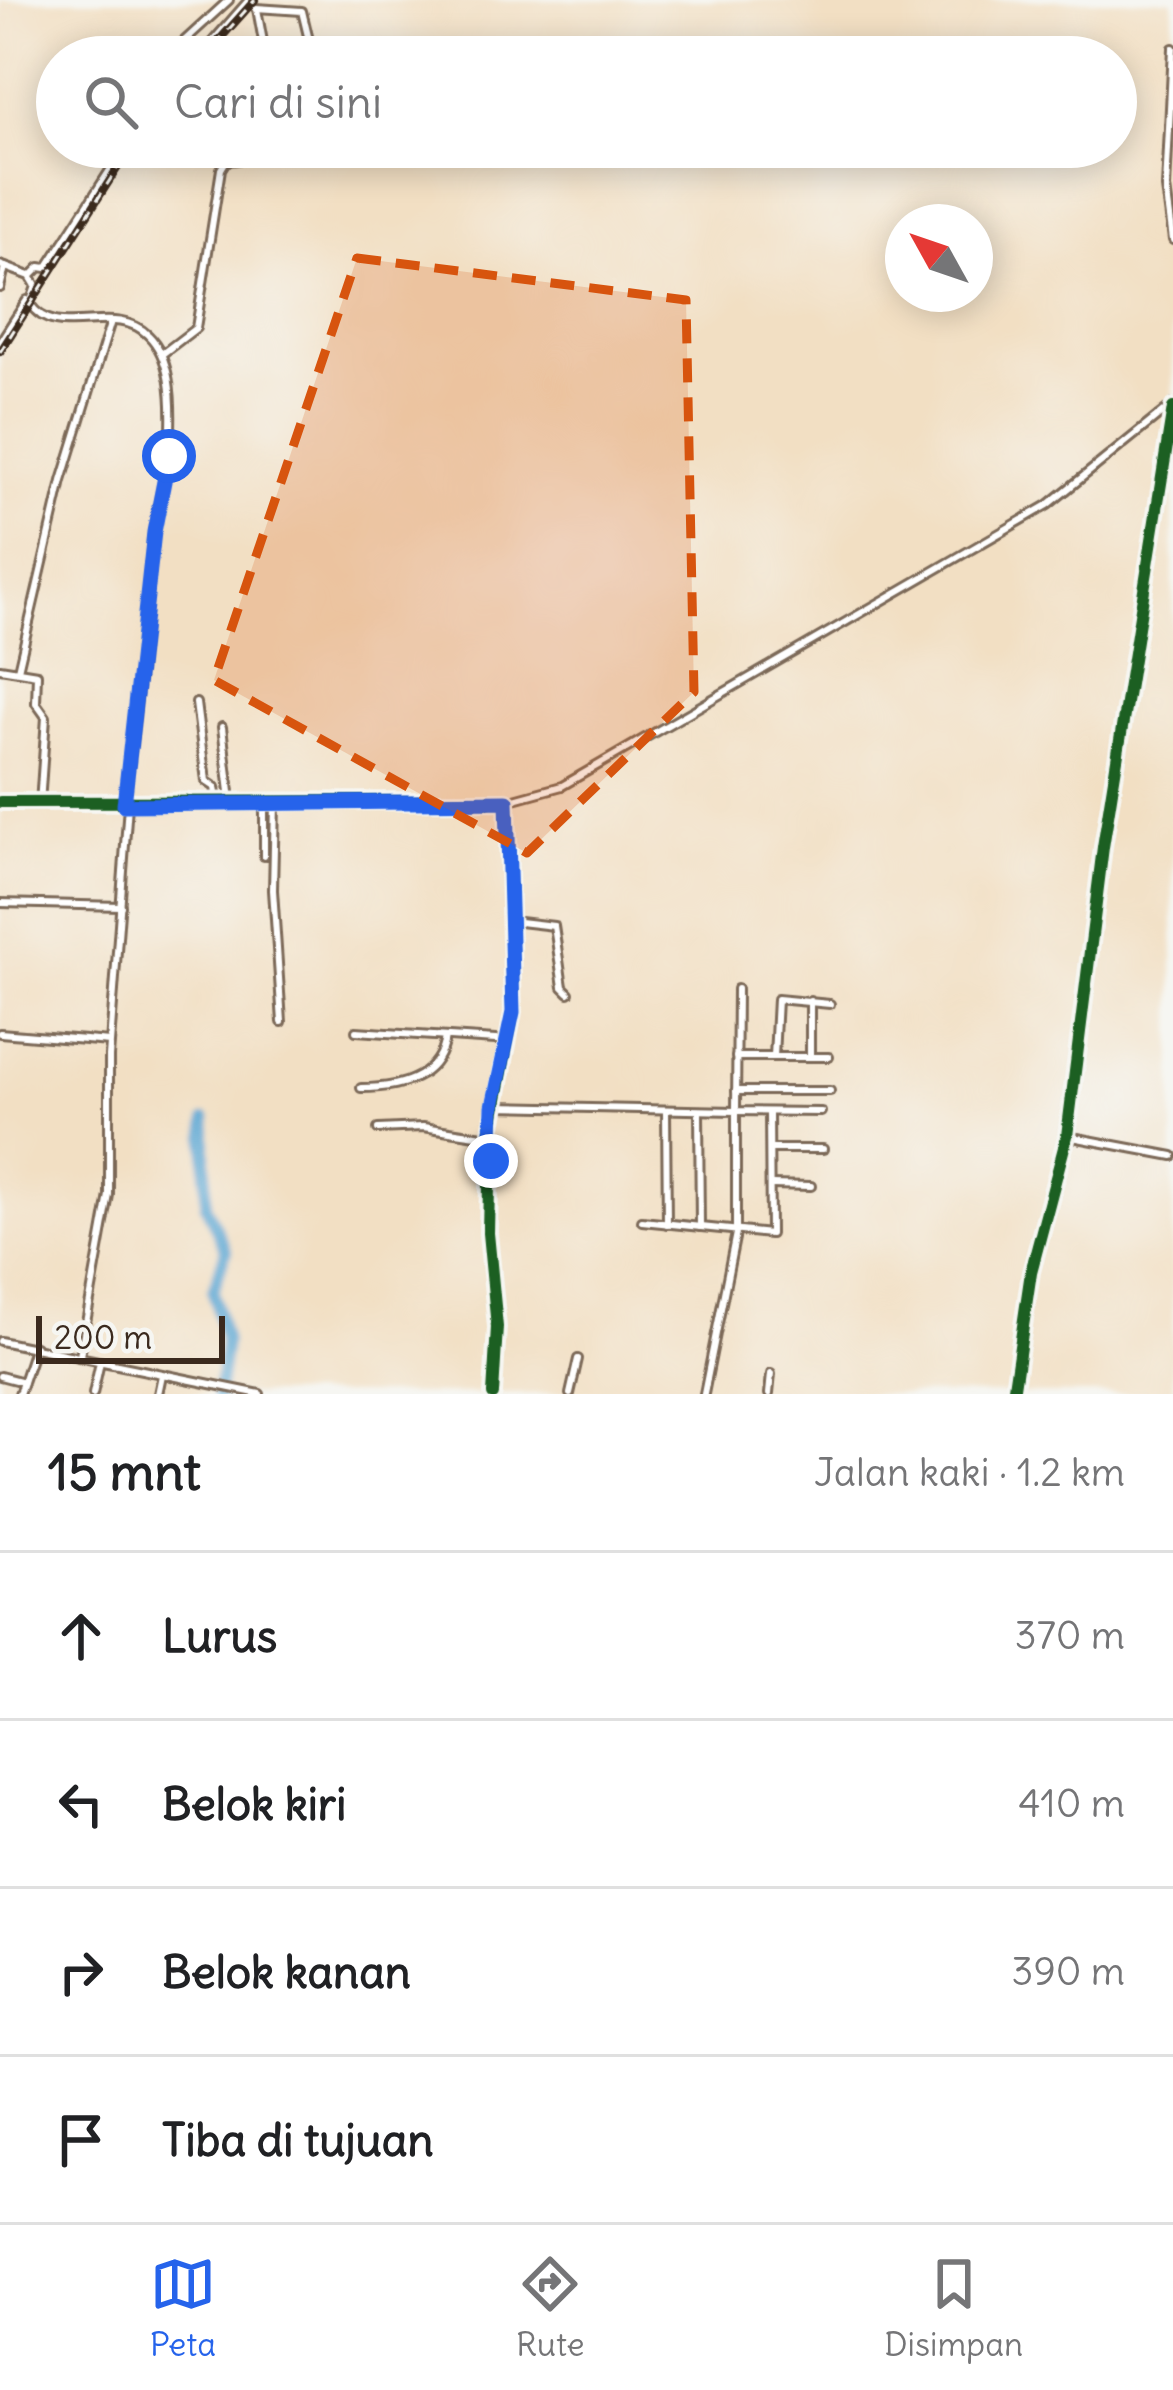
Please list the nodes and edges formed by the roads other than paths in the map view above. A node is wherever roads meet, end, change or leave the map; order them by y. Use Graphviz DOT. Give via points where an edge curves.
graph roads {
  1 [pos="230,0"];
  2 [pos="245,1"];
  3 [pos="256,8"];
  4 [pos="190,36"];
  5 [pos="216,36"];
  6 [pos="262,36"];
  7 [pos="308,36"];
  8 [pos="1173,48"];
  9 [pos="111,168"];
  10 [pos="222,168"];
  11 [pos="1169,189"];
  12 [pos="1173,240"];
  13 [pos="3,266"];
  14 [pos="34,273"];
  15 [pos="0,288"];
  16 [pos="29,298"];
  17 [pos="111,320"];
  18 [pos="0,342"];
  19 [pos="162,354"];
  20 [pos="1173,406"];
  21 [pos="0,668"];
  22 [pos="18,670"];
  23 [pos="196,703"];
  24 [pos="222,727"];
  25 [pos="217,800"];
  26 [pos="232,800"];
  27 [pos="507,801"];
  28 [pos="0,802"];
  29 [pos="275,803"];
  30 [pos="40,804"];
  31 [pos="264,804"];
  32 [pos="126,805"];
  33 [pos="264,856"];
  34 [pos="0,903"];
  35 [pos="122,906"];
  36 [pos="511,921"];
  37 [pos="737,989"];
  38 [pos="569,993"];
  39 [pos="811,1000"];
  40 [pos="830,1004"];
  41 [pos="282,1022"];
  42 [pos="356,1031"];
  43 [pos="0,1033"];
  44 [pos="445,1037"];
  45 [pos="511,1041"];
  46 [pos="110,1042"];
  47 [pos="774,1057"];
  48 [pos="810,1057"];
  49 [pos="829,1057"];
  50 [pos="736,1058"];
  51 [pos="361,1088"];
  52 [pos="736,1090"];
  53 [pos="830,1091"];
  54 [pos="493,1106"];
  55 [pos="666,1110"];
  56 [pos="699,1111"];
  57 [pos="736,1111"];
  58 [pos="769,1112"];
  59 [pos="821,1112"];
  60 [pos="378,1129"];
  61 [pos="490,1136"];
  62 [pos="1066,1136"];
  63 [pos="770,1149"];
  64 [pos="823,1149"];
  65 [pos="1173,1156"];
  66 [pos="771,1185"];
  67 [pos="811,1186"];
  68 [pos="642,1221"];
  69 [pos="667,1224"];
  70 [pos="700,1228"];
  71 [pos="736,1233"];
  72 [pos="0,1341"];
  73 [pos="35,1345"];
  74 [pos="80,1356"];
  75 [pos="578,1359"];
  76 [pos="100,1362"];
  77 [pos="771,1374"];
  78 [pos="0,1376"];
  79 [pos="161,1376"];
  80 [pos="23,1382"];
  81 [pos="198,1383"];
  82 [pos="19,1394"];
  83 [pos="93,1394"];
  84 [pos="158,1394"];
  85 [pos="196,1394"];
  86 [pos="260,1394"];
  87 [pos="493,1394"];
  88 [pos="570,1394"];
  89 [pos="704,1394"];
  90 [pos="769,1394"];
  91 [pos="1013,1394"];
  1 -- 4 [label="street"];
  2 -- 3 [label="street"];
  2 -- 5 [label="street"];
  3 -- 6 [label="street"];
  3 -- 7 [label="street" via="302,11"];
  8 -- 11 [label="street"];
  9 -- 14 [label="street" via="47,268"];
  10 -- 19 [label="street" via="196,328"];
  11 -- 12 [label="street"];
  13 -- 14 [label="street"];
  13 -- 15 [label="street"];
  14 -- 16 [label="street"];
  16 -- 17 [label="street" via="53,322"];
  16 -- 18 [label="street"];
  17 -- 19 [label="street" via="145,331"];
  17 -- 22 [label="street"];
  19 -- 32 [label="street" via="170,440"];
  20 -- 27 [label="street" via="1014,526 578,777"];
  20 -- 62 [label="street" via="1102,847"];
  21 -- 22 [label="street"];
  22 -- 30 [label="street" via="38,674 36,703 46,711"];
  23 -- 25 [label="street" via="205,778"];
  24 -- 26 [label="street"];
  25 -- 26 [label="street"];
  25 -- 32 [label="street"];
  26 -- 31 [label="street"];
  27 -- 29 [label="street"];
  27 -- 36 [label="street"];
  28 -- 30 [label="street"];
  29 -- 31 [label="street"];
  29 -- 41 [label="street"];
  30 -- 32 [label="street"];
  31 -- 33 [label="street"];
  32 -- 35 [label="street"];
  34 -- 35 [label="street"];
  35 -- 46 [label="street"];
  36 -- 38 [label="street" via="554,926"];
  36 -- 45 [label="street"];
  37 -- 50 [label="street"];
  39 -- 40 [label="street"];
  39 -- 47 [label="street" via="776,1000"];
  39 -- 48 [label="street"];
  42 -- 44 [label="street"];
  43 -- 46 [label="street"];
  44 -- 45 [label="street"];
  44 -- 51 [label="street" via="421,1076"];
  45 -- 54 [label="street"];
  46 -- 74 [label="street" via="109,1195"];
  47 -- 48 [label="street"];
  47 -- 50 [label="street"];
  48 -- 49 [label="street"];
  50 -- 52 [label="street"];
  52 -- 53 [label="street"];
  52 -- 57 [label="street"];
  54 -- 55 [label="street"];
  54 -- 61 [label="street"];
  55 -- 56 [label="street"];
  55 -- 69 [label="street"];
  56 -- 57 [label="street"];
  56 -- 70 [label="street"];
  57 -- 58 [label="street"];
  57 -- 71 [label="street"];
  58 -- 59 [label="street"];
  58 -- 63 [label="street"];
  60 -- 61 [label="street"];
  61 -- 87 [label="street"];
  62 -- 65 [label="street"];
  62 -- 91 [label="street" via="1031,1272"];
  63 -- 64 [label="street"];
  63 -- 66 [label="street"];
  66 -- 67 [label="street"];
  66 -- 71 [label="street" via="770,1234"];
  68 -- 69 [label="street"];
  69 -- 70 [label="street"];
  70 -- 71 [label="street"];
  71 -- 89 [label="street"];
  72 -- 73 [label="street"];
  73 -- 74 [label="street"];
  73 -- 80 [label="street"];
  74 -- 76 [label="street"];
  75 -- 88 [label="street"];
  76 -- 79 [label="street"];
  76 -- 83 [label="street"];
  77 -- 90 [label="street"];
  78 -- 80 [label="street"];
  79 -- 81 [label="street"];
  79 -- 84 [label="street"];
  80 -- 82 [label="street"];
  81 -- 85 [label="street"];
  81 -- 86 [label="street"];
}
